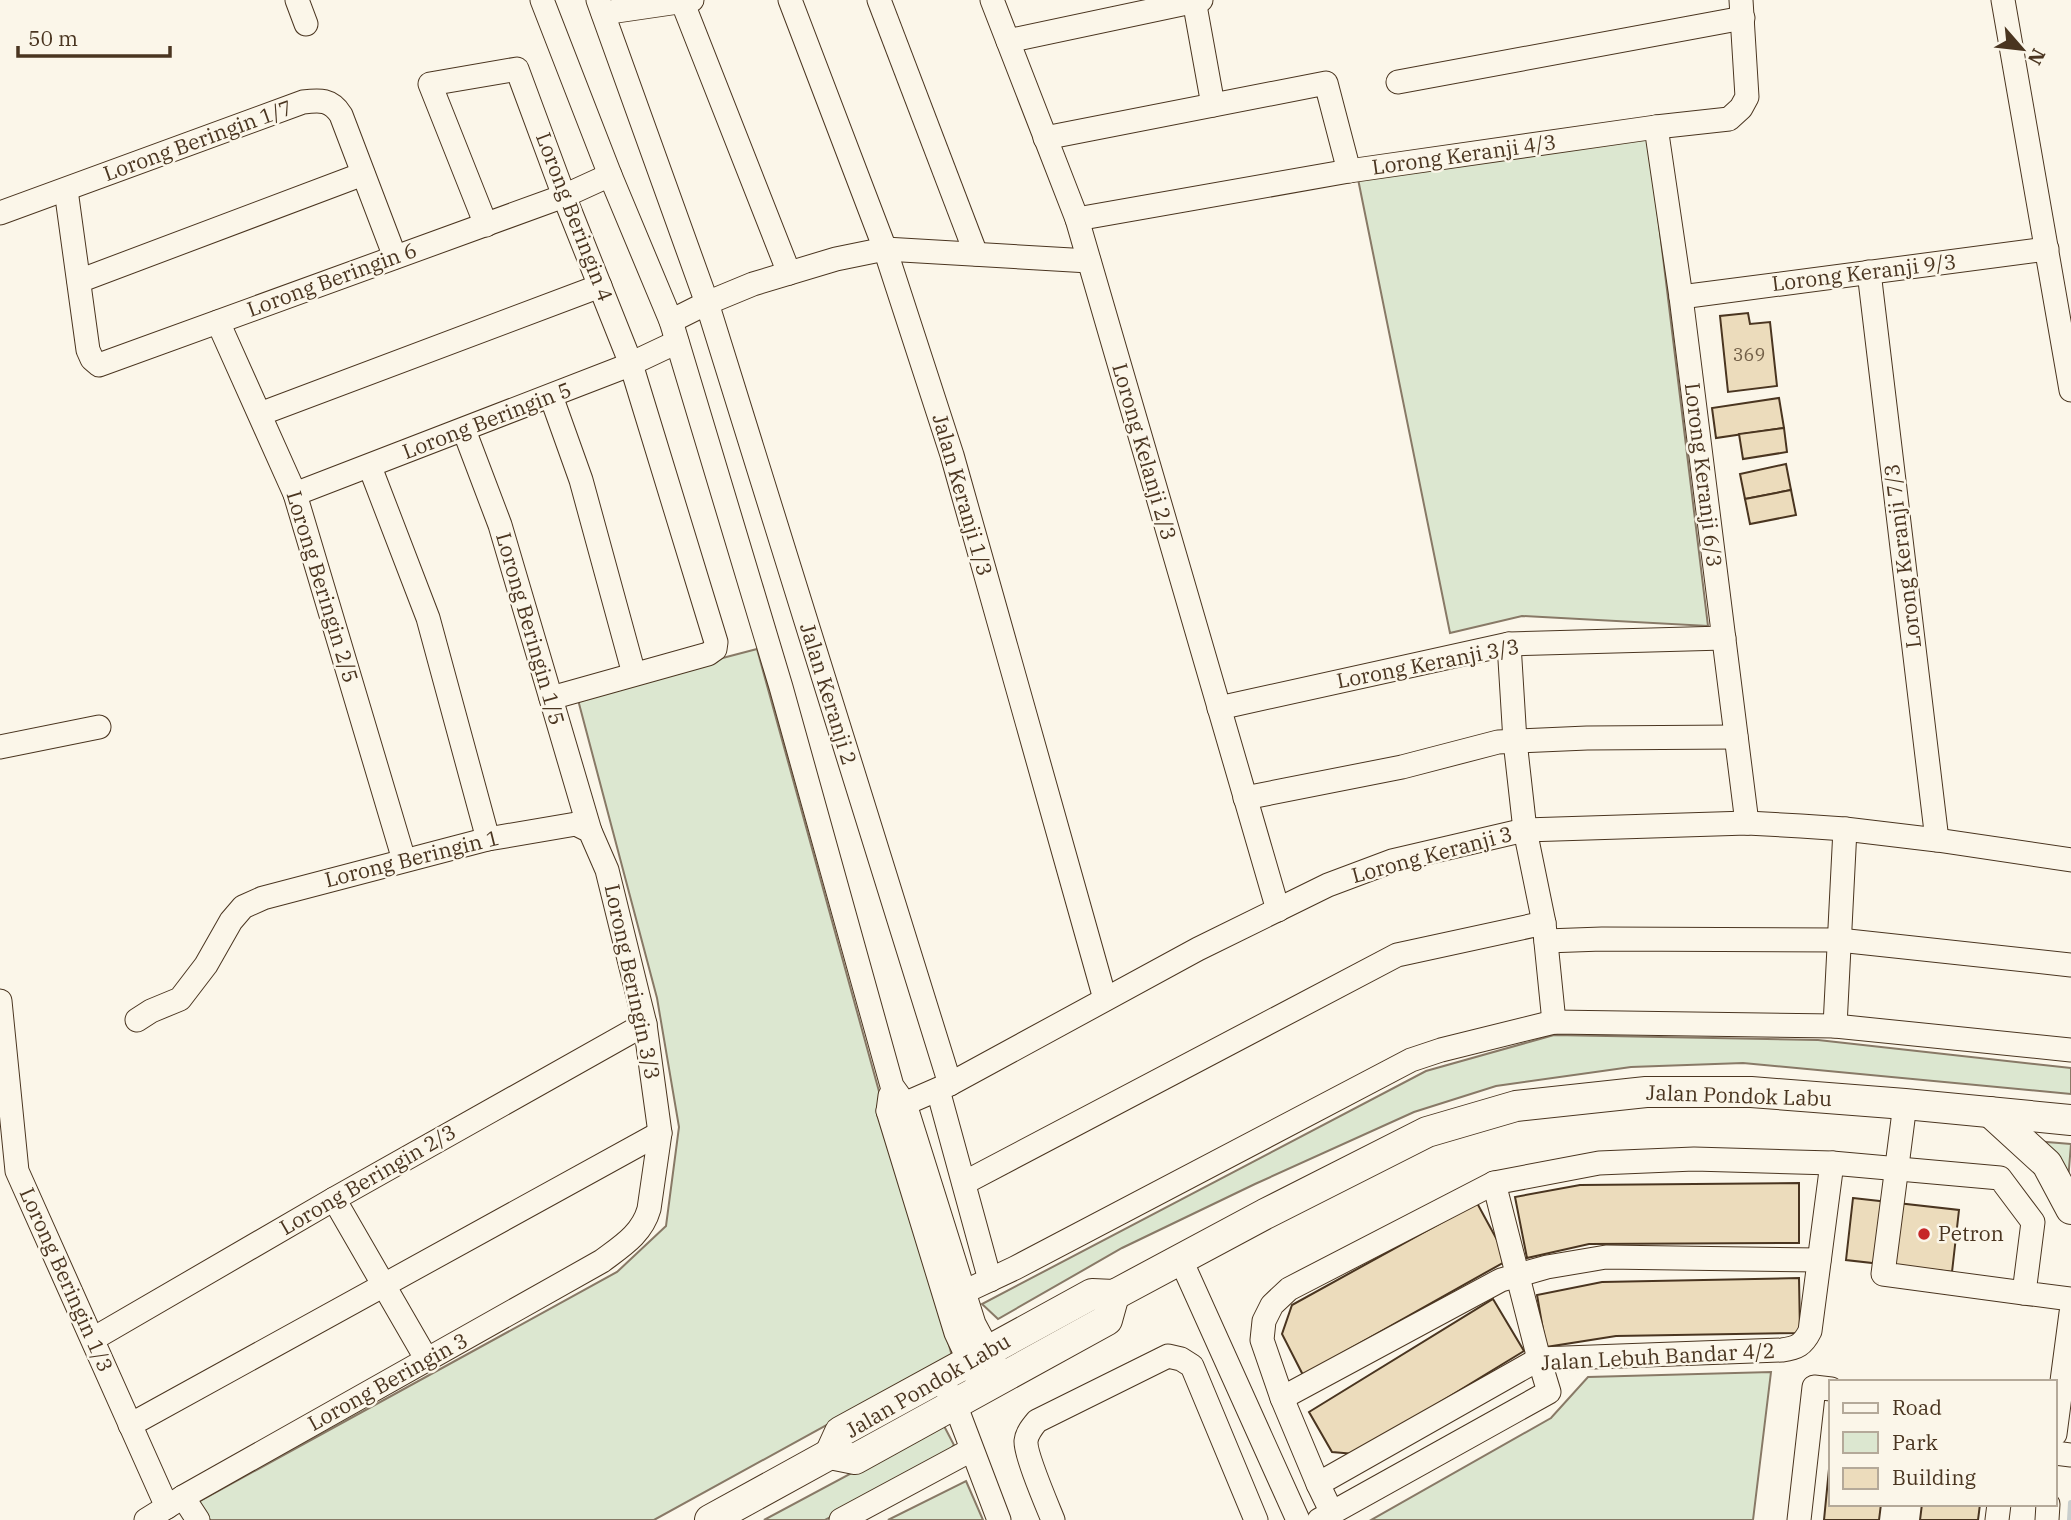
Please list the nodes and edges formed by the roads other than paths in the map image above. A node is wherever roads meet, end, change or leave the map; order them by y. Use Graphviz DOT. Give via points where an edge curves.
graph roads {
  1 [pos="297,0"];
  2 [pos="542,0"];
  3 [pos="790,0"];
  4 [pos="879,0"];
  5 [pos="992,0"];
  6 [pos="1196,0"];
  7 [pos="2004,0"];
  8 [pos="687,1"];
  9 [pos="601,7"];
  10 [pos="1742,9"];
  11 [pos="306,24"];
  12 [pos="1008,41"];
  13 [pos="1398,82"];
  14 [pos="1213,105"];
  15 [pos="1656,127"];
  16 [pos="1045,138"];
  17 [pos="1349,171"];
  18 [pos="363,174"];
  19 [pos="610,174"];
  20 [pos="66,190"];
  21 [pos="564,196"];
  22 [pos="0,213"];
  23 [pos="1077,219"];
  24 [pos="486,225"];
  25 [pos="885,249"];
  26 [pos="2047,249"];
  27 [pos="976,254"];
  28 [pos="395,257"];
  29 [pos="1089,261"];
  30 [pos="1869,272"];
  31 [pos="789,273"];
  32 [pos="79,281"];
  33 [pos="600,286"];
  34 [pos="1681,297"];
  35 [pos="707,303"];
  36 [pos="218,322"];
  37 [pos="674,331"];
  38 [pos="631,364"];
  39 [pos="2071,390"];
  40 [pos="551,396"];
  41 [pos="260,414"];
  42 [pos="464,430"];
  43 [pos="370,467"];
  44 [pos="295,494"];
  45 [pos="1724,638"];
  46 [pos="1509,644"];
  47 [pos="634,674"];
  48 [pos="551,698"];
  49 [pos="1219,708"];
  50 [pos="99,727"];
  51 [pos="1736,737"];
  52 [pos="1515,741"];
  53 [pos="0,747"];
  54 [pos="1245,798"];
  55 [pos="1747,823"];
  56 [pos="1844,829"];
  57 [pos="1525,830"];
  58 [pos="590,831"];
  59 [pos="488,839"];
  60 [pos="1937,840"];
  61 [pos="404,860"];
  62 [pos="2071,860"];
  63 [pos="1278,910"];
  64 [pos="1545,932"];
  65 [pos="1839,940"];
  66 [pos="2071,965"];
  67 [pos="1105,999"];
  68 [pos="0,1000"];
  69 [pos="136,1020"];
  70 [pos="1553,1022"];
  71 [pos="645,1024"];
  72 [pos="1835,1026"];
  73 [pos="2071,1050"];
  74 [pos="944,1087"];
  75 [pos="895,1100"];
  76 [pos="1905,1104"];
  77 [pos="1990,1112"];
  78 [pos="2071,1120"];
  79 [pos="660,1133"];
  80 [pos="1832,1163"];
  81 [pos="1896,1169"];
  82 [pos="964,1183"];
  83 [pos="1494,1183"];
  84 [pos="334,1199"];
  85 [pos="2071,1209"];
  86 [pos="628,1241"];
  87 [pos="1180,1258"];
  88 [pos="1819,1260"];
  89 [pos="1519,1275"];
  90 [pos="990,1280"];
  91 [pos="384,1286"];
  92 [pos="964,1292"];
  93 [pos="2024,1293"];
  94 [pos="1114,1295"];
  95 [pos="2071,1299"];
  96 [pos="2071,1313"];
  97 [pos="93,1339"];
  98 [pos="979,1356"];
  99 [pos="1539,1359"];
  100 [pos="427,1360"];
  101 [pos="940,1378"];
  102 [pos="993,1383"];
  103 [pos="1829,1389"];
  104 [pos="1282,1398"];
  105 [pos="954,1404"];
  106 [pos="2057,1416"];
  107 [pos="1820,1424"];
  108 [pos="130,1425"];
  109 [pos="971,1450"];
  110 [pos="830,1454"];
  111 [pos="1318,1484"];
  112 [pos="175,1502"];
  113 [pos="1326,1517"];
  114 [pos="146,1520"];
  115 [pos="198,1520"];
  116 [pos="710,1520"];
  117 [pos="841,1520"];
  118 [pos="999,1520"];
  119 [pos="1053,1520"];
  120 [pos="1256,1520"];
  121 [pos="1298,1520"];
  122 [pos="1799,1520"];
  1 -- 11 [label="street"];
  2 -- 19 [label="street"];
  3 -- 25 [label="street, Jalan Keranji 1/3"];
  4 -- 27 [label="street"];
  5 -- 12 [label="street, Lorong Kelanji 2/3"];
  6 -- 12 [label="street"];
  6 -- 14 [label="street"];
  7 -- 26 [label="street"];
  8 -- 9 [label="street"];
  8 -- 31 [label="street"];
  9 -- 35 [label="street, Jalan Keranji 2"];
  10 -- 13 [label="street"];
  10 -- 15 [label="street, Lorong Keranji 4/3" via="1747,97 1741,108 1729,119"];
  12 -- 16 [label="street, Lorong Kelanji 2/3"];
  14 -- 16 [label="street"];
  14 -- 17 [label="street" via="1325,83"];
  15 -- 17 [label="street, Lorong Keranji 4/3"];
  15 -- 34 [label="street, Lorong Keranji 6/3"];
  16 -- 23 [label="street, Lorong Kelanji 2/3"];
  17 -- 23 [label="street, Lorong Keranji 4/3"];
  18 -- 20 [label="street, Lorong Beringin 1/7" via="341,115 334,105 314,101"];
  18 -- 28 [label="street, Lorong Beringin 1/7"];
  18 -- 32 [label="street"];
  19 -- 21 [label="street, Lorong Beringin 6"];
  19 -- 37 [label="street"];
  20 -- 22 [label="street, Lorong Beringin 1/7"];
  20 -- 32 [label="street"];
  21 -- 24 [label="street, Lorong Beringin 6"];
  21 -- 24 [label="street, Lorong Beringin 4" via="517,69 430,84"];
  21 -- 33 [label="street, Lorong Beringin 4"];
  23 -- 29 [label="street, Lorong Kelanji 2/3"];
  24 -- 28 [label="street, Lorong Beringin 6"];
  25 -- 27 [label="street, Lorong Beringin 5"];
  25 -- 31 [label="street, Lorong Beringin 5"];
  25 -- 67 [label="street, Jalan Keranji 1/3" via="952,455"];
  26 -- 30 [label="street, Lorong Keranji 9/3"];
  26 -- 39 [label="street"];
  27 -- 29 [label="street, Lorong Beringin 5"];
  28 -- 36 [label="street, Lorong Beringin 6"];
  29 -- 49 [label="street, Lorong Kelanji 2/3"];
  30 -- 34 [label="street, Lorong Keranji 9/3"];
  30 -- 60 [label="street, Lorong Keranji 7/3"];
  31 -- 35 [label="street, Lorong Beringin 5"];
  32 -- 36 [label="street, Lorong Beringin 6" via="88,350 99,365"];
  33 -- 38 [label="street, Lorong Beringin 4"];
  33 -- 41 [label="street"];
  34 -- 45 [label="street, Lorong Keranji 6/3"];
  35 -- 37 [label="street, Lorong Beringin 5"];
  35 -- 74 [label="street, Jalan Keranji 2"];
  36 -- 41 [label="street, Lorong Beringin 2/5"];
  37 -- 38 [label="street, Lorong Beringin 5"];
  37 -- 75 [label="street" via="781,687"];
  38 -- 40 [label="street, Lorong Beringin 5"];
  38 -- 47 [label="street, Lorong Beringin 4" via="716,642 708,654"];
  40 -- 42 [label="street, Lorong Beringin 5"];
  40 -- 47 [label="street" via="581,480"];
  41 -- 44 [label="street, Lorong Beringin 2/5"];
  42 -- 43 [label="street, Lorong Beringin 5"];
  42 -- 48 [label="street, Lorong Beringin 1/5" via="499,525"];
  43 -- 44 [label="street, Lorong Beringin 5"];
  43 -- 59 [label="street" via="428,618"];
  44 -- 61 [label="street, Lorong Beringin 2/5"];
  45 -- 46 [label="street, Lorong Keranji 3/3"];
  45 -- 51 [label="street, Lorong Keranji 6/3"];
  46 -- 49 [label="street, Lorong Keranji 3/3"];
  46 -- 52 [label="street"];
  47 -- 48 [label="street"];
  48 -- 58 [label="street, Lorong Beringin 1/5"];
  49 -- 54 [label="street, Lorong Kelanji 2/3"];
  50 -- 53 [label="street"];
  51 -- 52 [label="street"];
  51 -- 55 [label="street, Lorong Keranji 6/3"];
  52 -- 54 [label="street"];
  52 -- 57 [label="street"];
  54 -- 63 [label="street, Lorong Kelanji 2/3"];
  55 -- 56 [label="street, Lorong Keranji 3"];
  55 -- 57 [label="street, Lorong Keranji 3"];
  56 -- 60 [label="street, Lorong Keranji 3"];
  56 -- 65 [label="street"];
  57 -- 63 [label="street, Lorong Keranji 3" via="1392,861"];
  57 -- 64 [label="street"];
  58 -- 59 [label="street, Lorong Beringin 1" via="576,824 563,825"];
  58 -- 71 [label="street, Lorong Beringin 3/3" via="607,870"];
  59 -- 61 [label="street, Lorong Beringin 1"];
  60 -- 62 [label="street, Lorong Keranji 3"];
  61 -- 69 [label="street, Lorong Beringin 1" via="243,907 180,999"];
  63 -- 67 [label="street, Lorong Keranji 3"];
  64 -- 65 [label="street" via="1602,939"];
  64 -- 70 [label="street"];
  64 -- 82 [label="street" via="1397,955"];
  65 -- 66 [label="street"];
  65 -- 72 [label="street"];
  67 -- 74 [label="street, Lorong Keranji 3"];
  68 -- 97 [label="street, Lorong Beringin 1/3" via="17,1171"];
  70 -- 72 [label="street"];
  70 -- 90 [label="street" via="1411,1060"];
  71 -- 79 [label="street, Lorong Beringin 3/3"];
  71 -- 84 [label="street, Lorong Beringin 2/3"];
  72 -- 73 [label="street"];
  74 -- 75 [label="street, Lorong Keranji 3"];
  74 -- 82 [label="street, Jalan Keranji 2"];
  75 -- 92 [label="street"];
  75 -- 98 [label="street" via="956,1333"];
  76 -- 77 [label="main road, Jalan Pondok Labu"];
  76 -- 81 [label="street"];
  76 -- 87 [label="main road, Jalan Pondok Labu" via="1751,1092 1646,1092 1516,1106 1427,1132"];
  77 -- 78 [label="main road, Jalan Pondok Labu"];
  77 -- 85 [label="main road" via="2047,1164"];
  79 -- 86 [label="street, Lorong Beringin 3/3" via="646,1222"];
  79 -- 91 [label="street"];
  80 -- 81 [label="street"];
  80 -- 83 [label="street" via="1694,1159 1599,1163"];
  80 -- 88 [label="street, Jalan Lebuh Bandar 4/2"];
  81 -- 93 [label="street" via="2000,1178 2033,1222"];
  81 -- 93 [label="street" via="1883,1274"];
  82 -- 90 [label="street, Jalan Keranji 2"];
  83 -- 89 [label="street"];
  83 -- 104 [label="street" via="1289,1289 1272,1304 1262,1340"];
  84 -- 91 [label="street"];
  84 -- 97 [label="street, Lorong Beringin 2/3"];
  86 -- 100 [label="street, Lorong Beringin 3" via="602,1261"];
  87 -- 94 [label="main road, Jalan Pondok Labu"];
  87 -- 121 [label="street"];
  88 -- 89 [label="street" via="1606,1257"];
  88 -- 99 [label="street, Jalan Lebuh Bandar 4/2" via="1810,1331 1797,1348"];
  89 -- 99 [label="street"];
  89 -- 104 [label="street" via="1501,1280"];
  90 -- 92 [label="street"];
  91 -- 100 [label="street"];
  91 -- 108 [label="street"];
  92 -- 98 [label="street"];
  93 -- 95 [label="street"];
  94 -- 98 [label="main road, Jalan Pondok Labu" via="1093,1294"];
  94 -- 102 [label="main road, Jalan Pondok Labu" via="1107,1320"];
  96 -- 106 [label="street"];
  97 -- 108 [label="street, Lorong Beringin 1/3"];
  98 -- 101 [label="main road, Jalan Pondok Labu"];
  98 -- 102 [label="street"];
  99 -- 111 [label="street, Jalan Lebuh Bandar 4/2"];
  99 -- 113 [label="street" via="1549,1392"];
  100 -- 112 [label="street, Lorong Beringin 3"];
  101 -- 105 [label="street"];
  101 -- 110 [label="main road, Jalan Pondok Labu" via="840,1432"];
  102 -- 105 [label="main road, Jalan Pondok Labu"];
  103 -- 107 [label="street" via="1814,1387"];
  104 -- 111 [label="street"];
  105 -- 109 [label="street"];
  105 -- 110 [label="main road, Jalan Pondok Labu" via="855,1459"];
  107 -- 122 [label="street"];
  108 -- 112 [label="street, Lorong Beringin 1/3"];
  109 -- 117 [label="street"];
  109 -- 118 [label="street"];
  110 -- 116 [label="main road"];
  111 -- 113 [label="street"];
  112 -- 114 [label="street, Lorong Beringin 3"];
  112 -- 115 [label="street"];
  119 -- 120 [label="street" via="1029,1454 1029,1431 1037,1422 1168,1356 1192,1366"];
}
